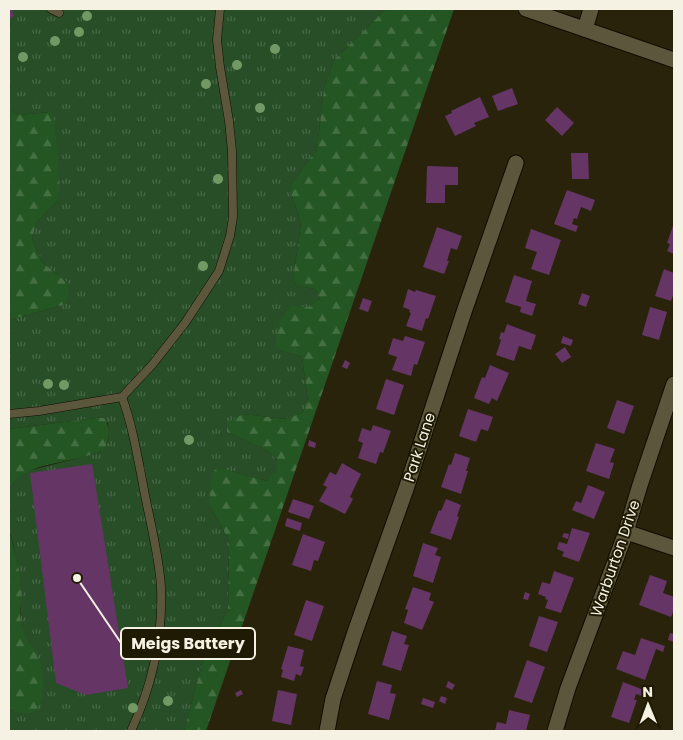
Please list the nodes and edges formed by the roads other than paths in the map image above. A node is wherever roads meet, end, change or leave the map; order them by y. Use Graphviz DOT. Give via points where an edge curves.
graph roads {
  1 [pos="51,9"];
  2 [pos="220,9"];
  3 [pos="526,9"];
  4 [pos="591,9"];
  5 [pos="59,13"];
  6 [pos="585,29"];
  7 [pos="674,60"];
  8 [pos="516,163"];
  9 [pos="674,384"];
  10 [pos="122,397"];
  11 [pos="9,414"];
  12 [pos="626,532"];
  13 [pos="674,548"];
  14 [pos="132,731"];
  15 [pos="327,731"];
  16 [pos="555,731"];
  1 -- 5 [label="lane"];
  2 -- 10 [label="lane" via="220,67 232,151 233,217 230,236 219,271 209,288 152,365"];
  3 -- 6 [label="street"];
  4 -- 6 [label="street"];
  6 -- 7 [label="street"];
  8 -- 15 [label="street, Park Lane" via="355,632 333,699"];
  9 -- 12 [label="street, Warburton Drive"];
  10 -- 11 [label="lane"];
  10 -- 14 [label="lane" via="130,418 160,587 157,653"];
  12 -- 13 [label="street"];
  12 -- 16 [label="street, Warburton Drive"];
}
